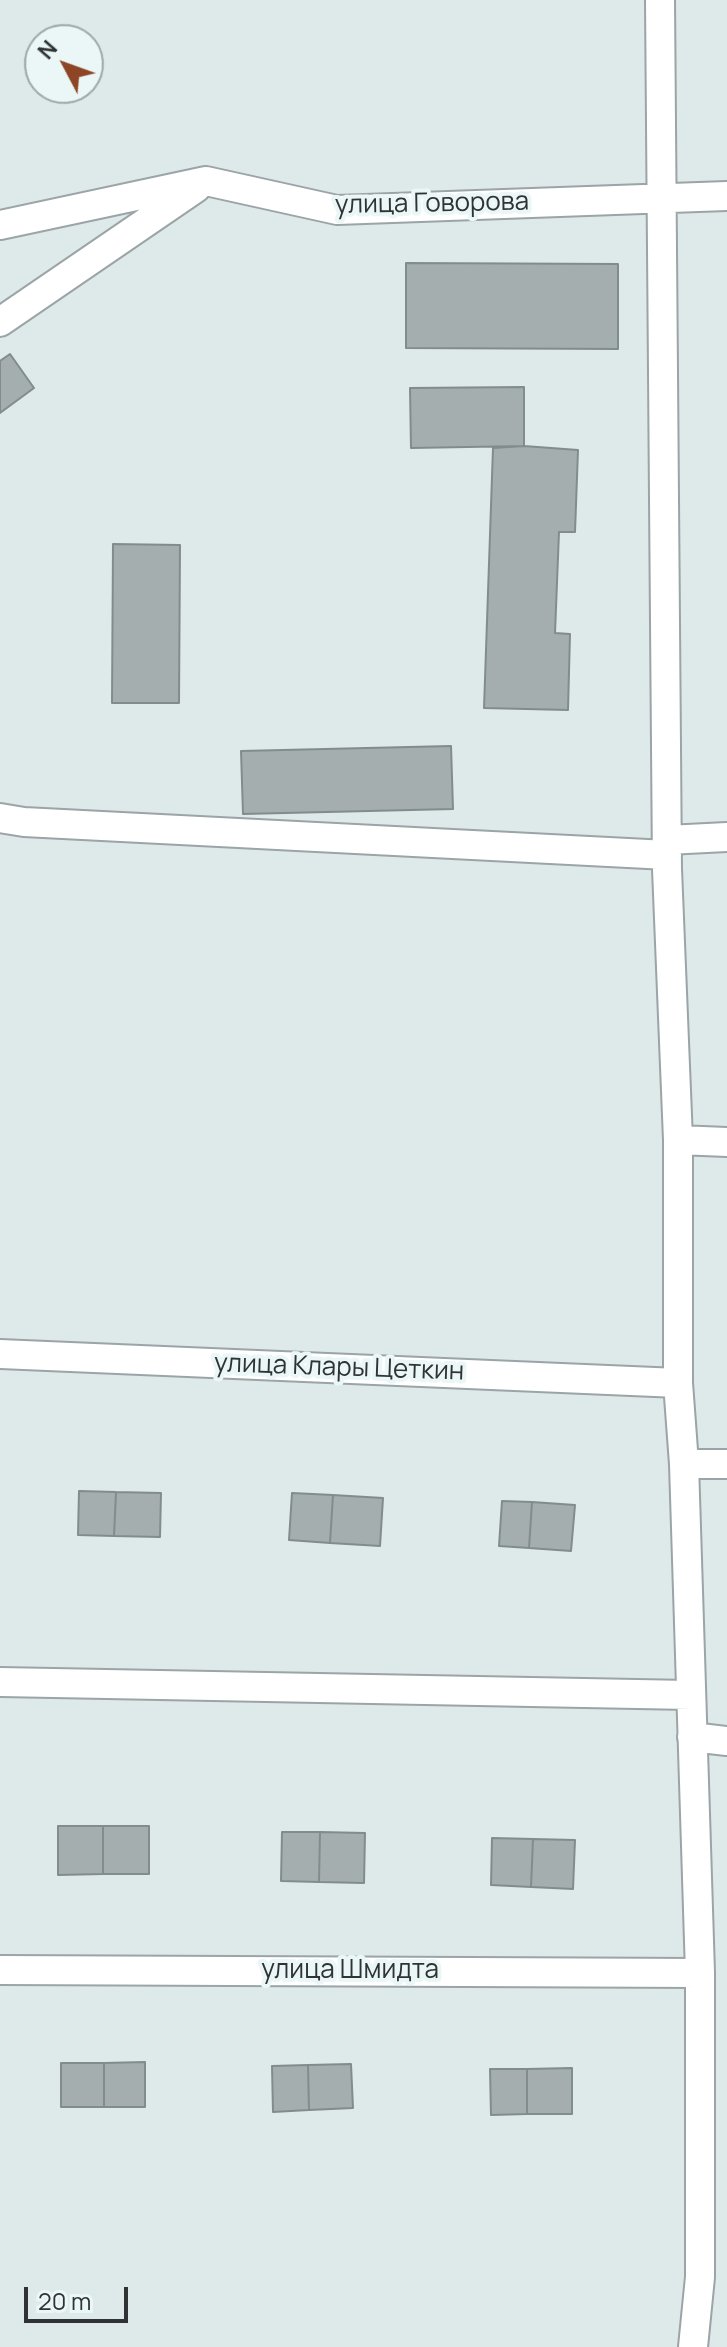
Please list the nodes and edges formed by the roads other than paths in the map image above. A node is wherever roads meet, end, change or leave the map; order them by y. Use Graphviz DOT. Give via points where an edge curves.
graph roads {
  1 [pos="660,0"];
  2 [pos="206,181"];
  3 [pos="660,196"];
  4 [pos="727,196"];
  5 [pos="0,225"];
  6 [pos="0,322"];
  7 [pos="0,818"];
  8 [pos="727,837"];
  9 [pos="667,848"];
  10 [pos="678,1140"];
  11 [pos="727,1142"];
  12 [pos="0,1354"];
  13 [pos="678,1383"];
  14 [pos="684,1464"];
  15 [pos="727,1464"];
  16 [pos="0,1682"];
  17 [pos="690,1695"];
  18 [pos="692,1737"];
  19 [pos="727,1741"];
  20 [pos="0,1970"];
  21 [pos="700,1973"];
  22 [pos="713,2274"];
  23 [pos="693,2347"];
  1 -- 3 [label="street"];
  2 -- 3 [label="street, улица Говорова" via="337,210"];
  2 -- 5 [label="street, улица Говорова"];
  2 -- 6 [label="street"];
  3 -- 4 [label="street, улица Говорова"];
  3 -- 9 [label="street"];
  7 -- 9 [label="street"];
  8 -- 9 [label="street"];
  9 -- 10 [label="street"];
  10 -- 11 [label="street"];
  10 -- 13 [label="street"];
  12 -- 13 [label="street, улица Клары Цеткин"];
  13 -- 14 [label="street"];
  14 -- 15 [label="street"];
  14 -- 17 [label="street"];
  16 -- 17 [label="street"];
  17 -- 18 [label="street"];
  18 -- 19 [label="street"];
  18 -- 21 [label="street"];
  20 -- 21 [label="street, улица Шмидта"];
  21 -- 22 [label="street"];
  22 -- 23 [label="street"];
}
